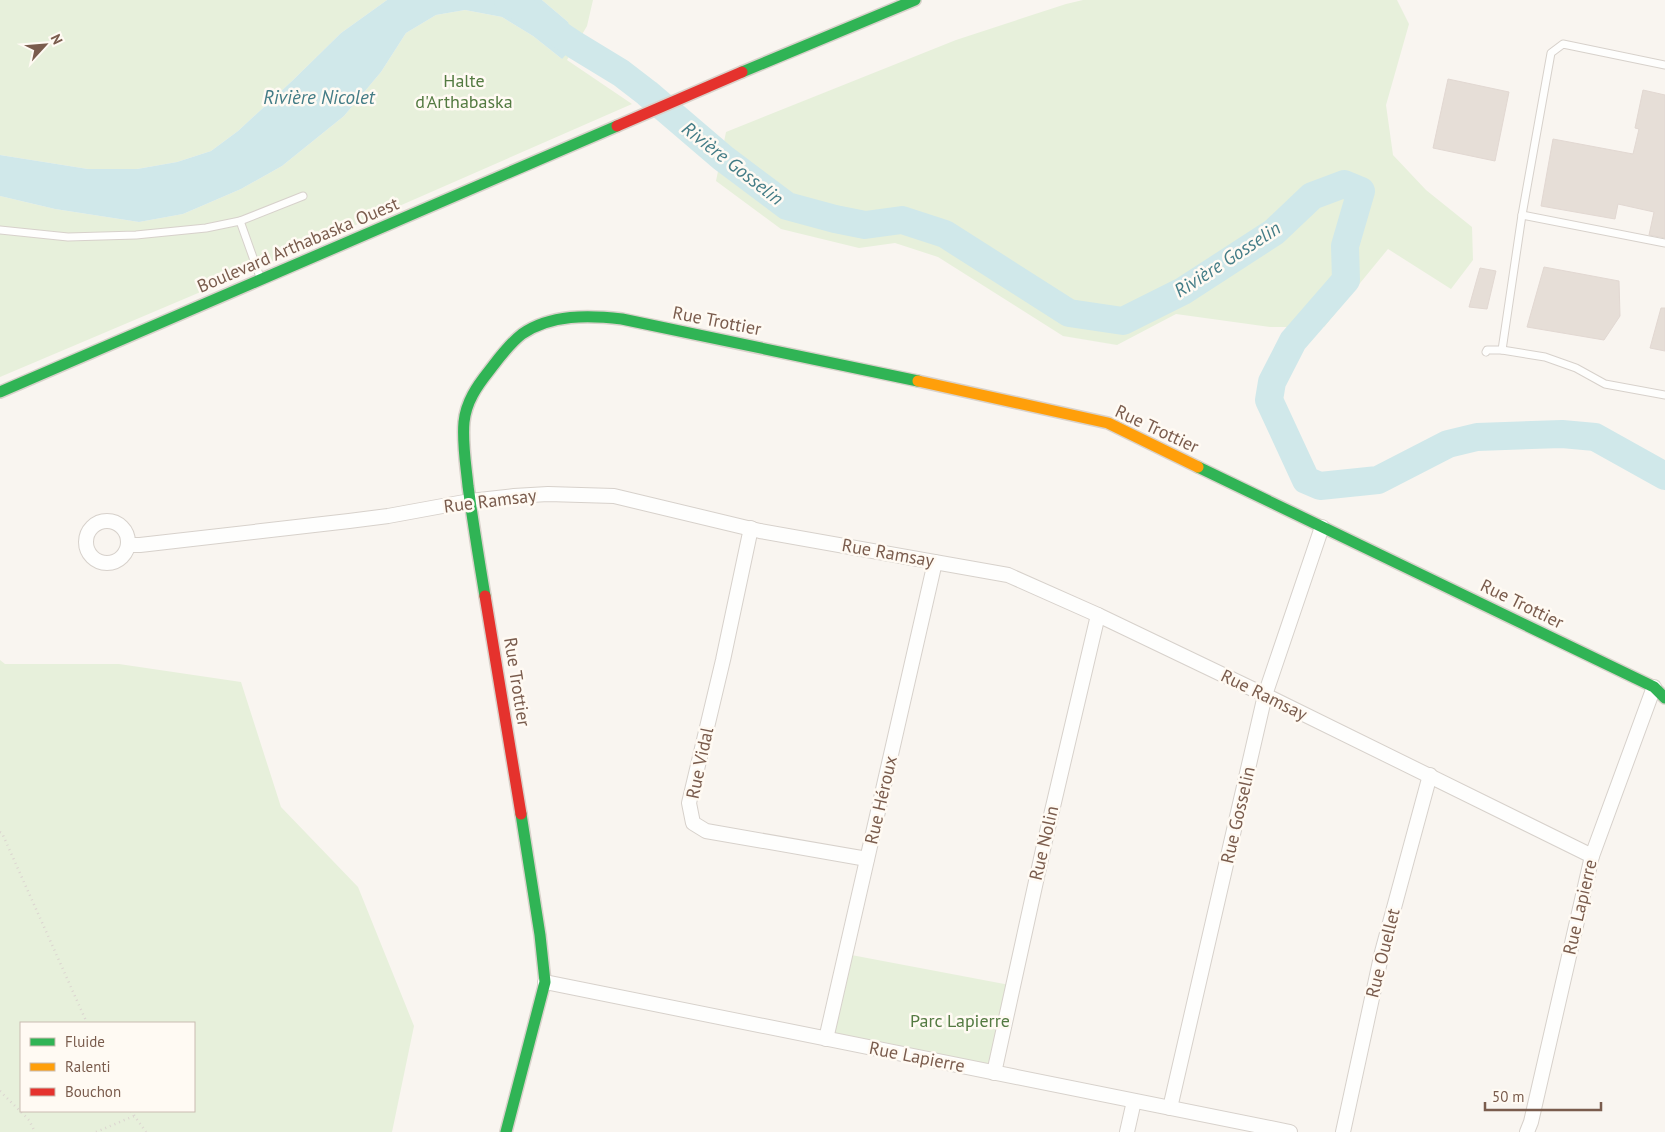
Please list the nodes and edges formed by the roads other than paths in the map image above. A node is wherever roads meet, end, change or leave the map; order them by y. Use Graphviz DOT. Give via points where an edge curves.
graph roads {
  1 [pos="915,0"];
  2 [pos="1665,65"];
  3 [pos="304,196"];
  4 [pos="1522,215"];
  5 [pos="240,221"];
  6 [pos="0,230"];
  7 [pos="1665,243"];
  8 [pos="261,280"];
  9 [pos="1502,350"];
  10 [pos="1486,352"];
  11 [pos="0,392"];
  12 [pos="1665,395"];
  13 [pos="470,501"];
  14 [pos="1322,527"];
  15 [pos="751,528"];
  16 [pos="128,545"];
  17 [pos="935,562"];
  18 [pos="1098,615"];
  19 [pos="1654,687"];
  20 [pos="1265,696"];
  21 [pos="1665,698"];
  22 [pos="1430,775"];
  23 [pos="1592,856"];
  24 [pos="867,859"];
  25 [pos="545,982"];
  26 [pos="826,1039"];
  27 [pos="994,1072"];
  28 [pos="1134,1101"];
  29 [pos="1170,1108"];
  30 [pos="506,1132"];
  31 [pos="1127,1132"];
  32 [pos="1290,1132"];
  33 [pos="1343,1132"];
  34 [pos="1527,1132"];
  1 -- 8 [label="street, Boulevard Arthabaska Ouest"];
  2 -- 4 [label="lane" via="1563,44 1551,53"];
  3 -- 5 [label="lane"];
  4 -- 7 [label="lane"];
  4 -- 9 [label="lane"];
  5 -- 6 [label="lane" via="136,236 68,237"];
  5 -- 8 [label="lane"];
  8 -- 11 [label="street, Boulevard Arthabaska Ouest"];
  9 -- 10 [label="lane"];
  9 -- 12 [label="lane" via="1545,357 1576,368 1605,384"];
  13 -- 14 [label="street, Rue Trottier" via="463,442 464,420 472,395 482,379 522,334 558,318 610,318 862,368 1108,423"];
  13 -- 15 [label="street, Rue Ramsay" via="548,494 614,496"];
  13 -- 16 [label="street, Rue Ramsay" via="350,521"];
  13 -- 25 [label="street, Rue Trottier"];
  14 -- 19 [label="street, Rue Trottier"];
  14 -- 20 [label="street, Rue Gosselin"];
  15 -- 17 [label="street, Rue Ramsay"];
  15 -- 24 [label="street, Rue Vidal" via="689,803 693,824 706,831"];
  17 -- 18 [label="street, Rue Ramsay" via="1008,575"];
  17 -- 24 [label="street, Rue Héroux"];
  18 -- 20 [label="street, Rue Ramsay"];
  18 -- 27 [label="street, Rue Nolin"];
  19 -- 21 [label="street, Rue Trottier"];
  19 -- 23 [label="street, Rue Lapierre"];
  20 -- 22 [label="street, Rue Ramsay"];
  20 -- 29 [label="street, Rue Gosselin"];
  22 -- 23 [label="street, Rue Ramsay"];
  22 -- 33 [label="street, Rue Ouellet" via="1382,952"];
  23 -- 34 [label="street, Rue Lapierre"];
  24 -- 26 [label="street, Rue Héroux"];
  25 -- 26 [label="street, Rue Lapierre"];
  25 -- 30 [label="street, Rue Trottier"];
  26 -- 27 [label="street, Rue Lapierre"];
  27 -- 28 [label="street, Rue Lapierre"];
  28 -- 29 [label="street, Rue Lapierre"];
  28 -- 31 [label="street"];
  29 -- 32 [label="street, Rue Lapierre"];
}
